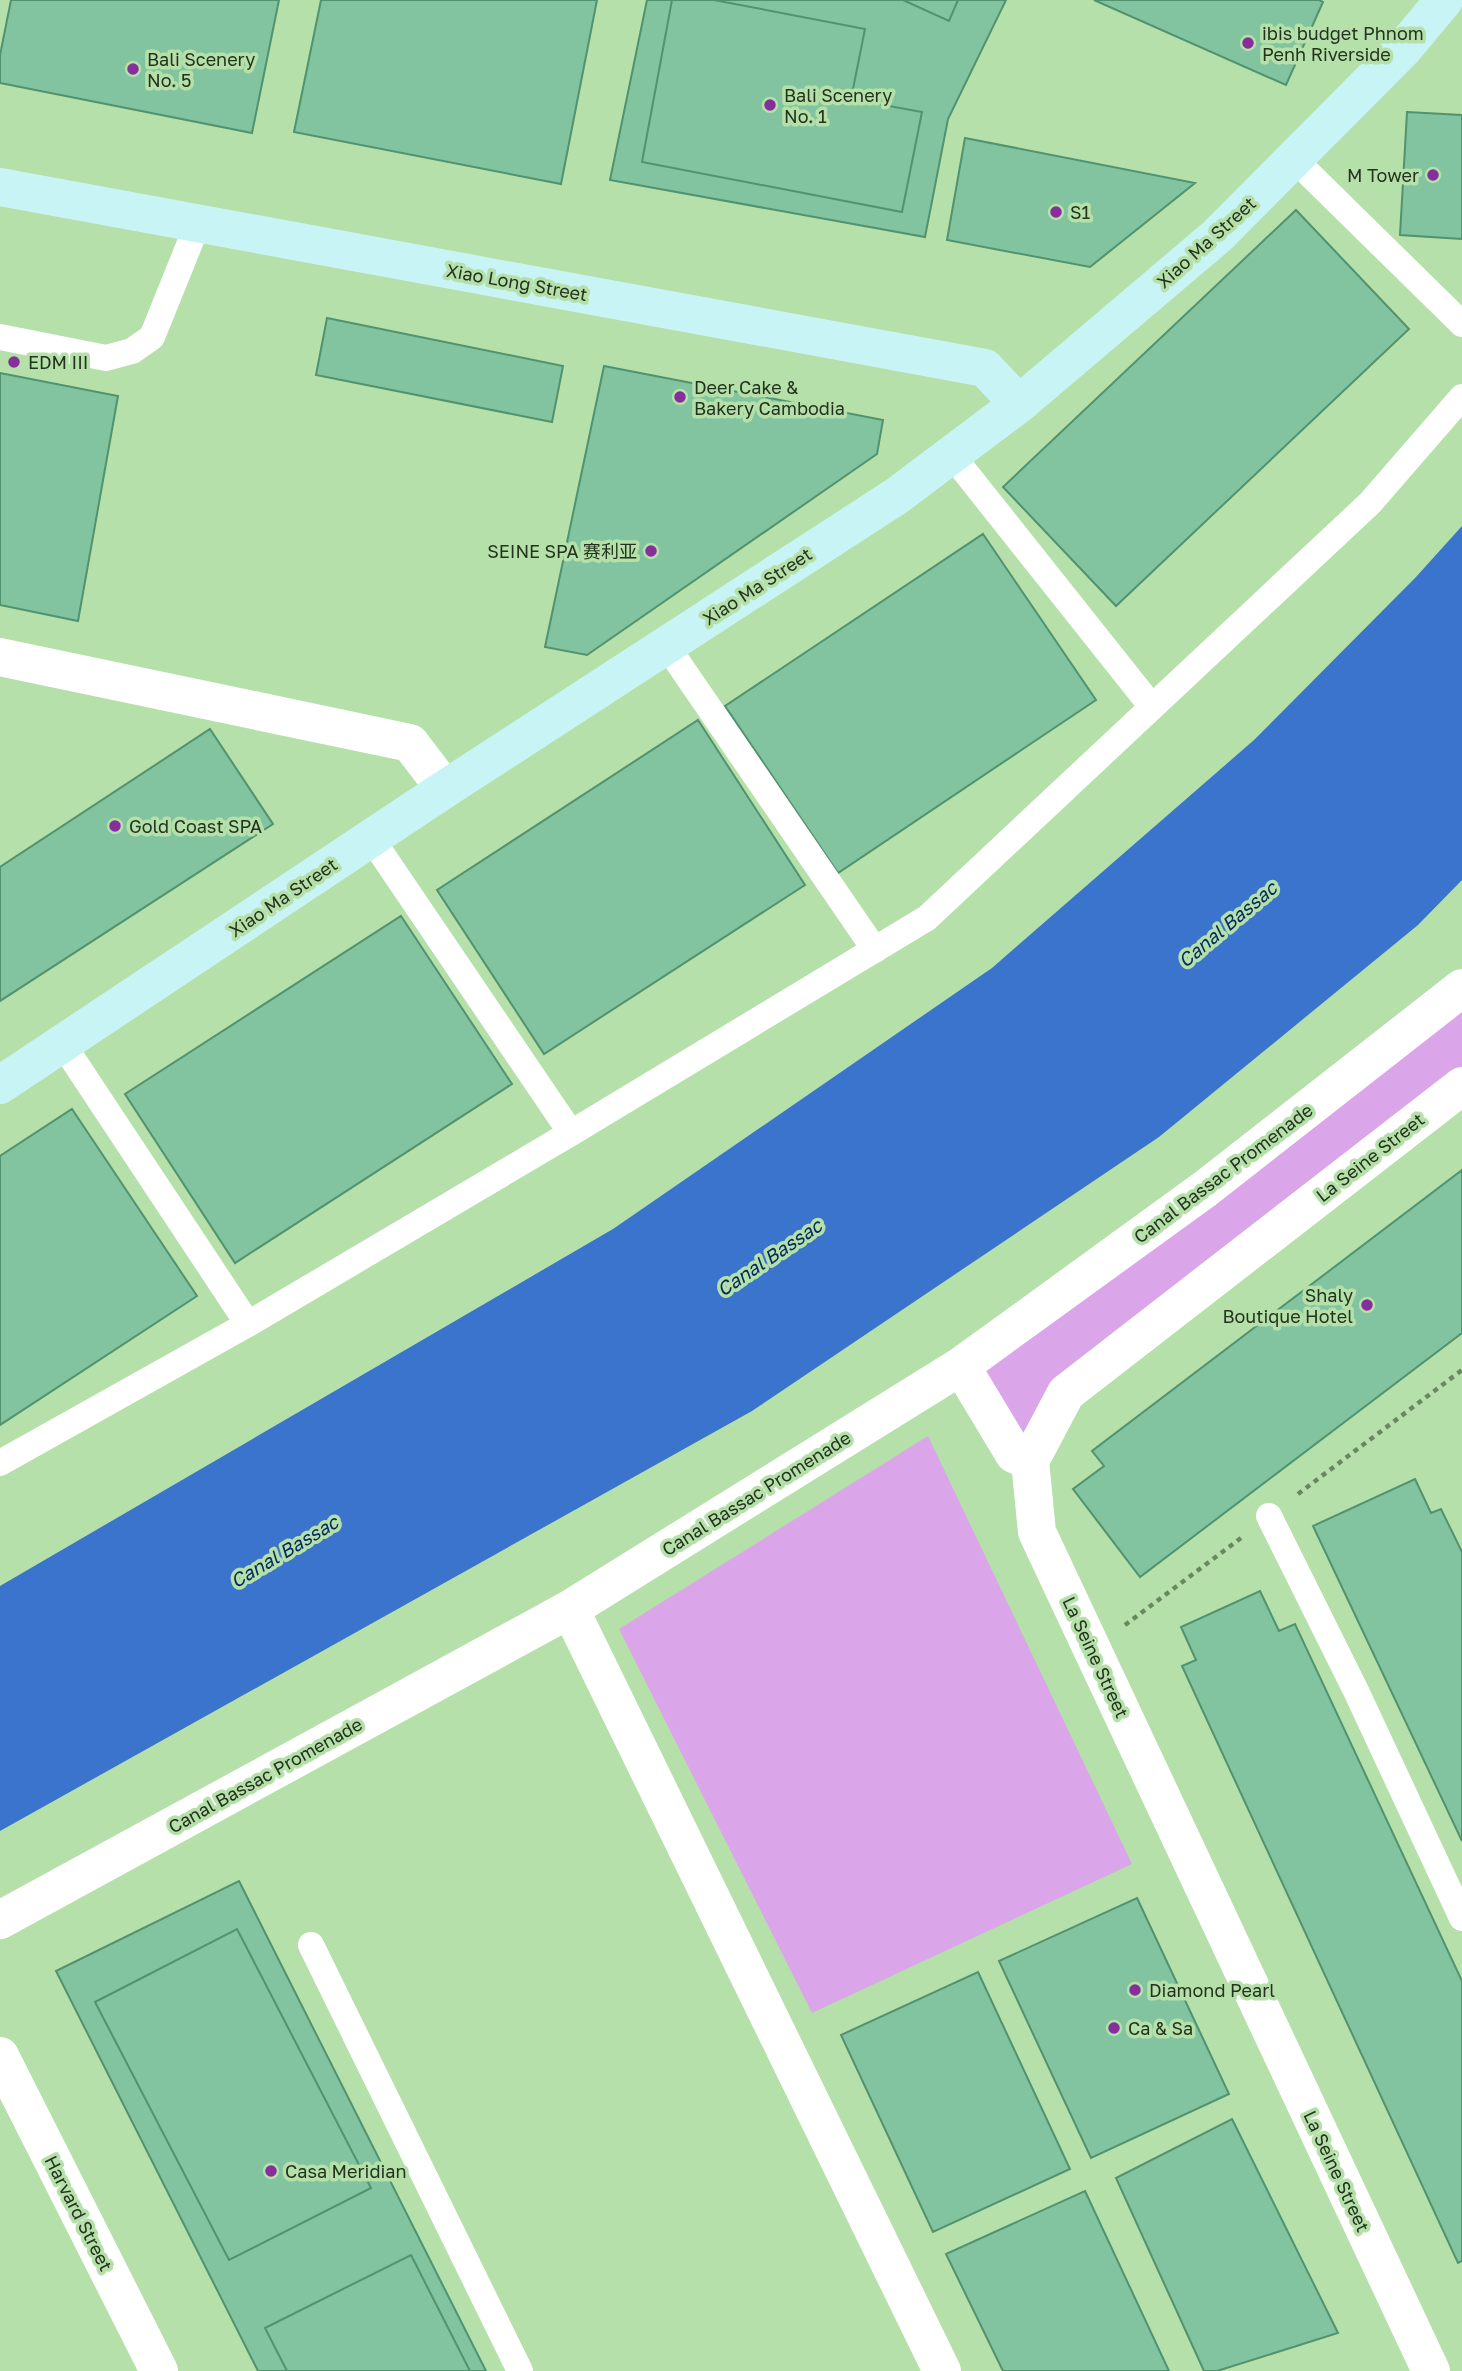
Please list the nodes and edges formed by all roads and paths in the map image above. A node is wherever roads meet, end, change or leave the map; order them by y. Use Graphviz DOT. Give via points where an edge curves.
graph roads {
  1 [pos="1444,0"];
  2 [pos="1294,159"];
  3 [pos="0,187"];
  4 [pos="198,223"];
  5 [pos="1462,324"];
  6 [pos="0,337"];
  7 [pos="1462,397"];
  8 [pos="1019,404"];
  9 [pos="951,454"];
  10 [pos="666,645"];
  11 [pos="0,657"];
  12 [pos="1152,707"];
  13 [pos="445,789"];
  14 [pos="371,838"];
  15 [pos="875,950"];
  16 [pos="1462,988"];
  17 [pos="62,1043"];
  18 [pos="0,1085"];
  19 [pos="1462,1086"];
  20 [pos="571,1133"];
  21 [pos="248,1324"];
  22 [pos="961,1366"];
  23 [pos="1030,1461"];
  24 [pos="0,1463"];
  25 [pos="1269,1516"];
  26 [pos="570,1609"];
  27 [pos="1462,1917"];
  28 [pos="0,1920"];
  29 [pos="311,1945"];
  30 [pos="0,2056"];
  31 [pos="159,2371"];
  32 [pos="520,2371"];
  33 [pos="942,2371"];
  34 [pos="1431,2371"];
  1 -- 2 [label="main road, Xiao Ma Street" via="1404,48"];
  2 -- 5 [label="lane"];
  2 -- 8 [label="main road, Xiao Ma Street" via="1217,236"];
  3 -- 4 [label="main road, Xiao Long Street"];
  4 -- 6 [label="lane" via="152,337 132,351 106,358"];
  4 -- 8 [label="main road, Xiao Long Street" via="985,368"];
  7 -- 12 [label="lane" via="1370,503"];
  8 -- 9 [label="main road, Xiao Ma Street"];
  9 -- 10 [label="main road, Xiao Ma Street" via="898,495"];
  9 -- 12 [label="lane"];
  10 -- 13 [label="main road, Xiao Ma Street"];
  10 -- 15 [label="lane"];
  11 -- 13 [label="street" via="410,743"];
  12 -- 15 [label="lane" via="927,918"];
  13 -- 14 [label="main road, Xiao Ma Street"];
  14 -- 17 [label="main road, Xiao Ma Street"];
  14 -- 20 [label="lane"];
  15 -- 20 [label="lane"];
  16 -- 22 [label="street, Canal Bassac Promenade" via="1205,1189"];
  17 -- 18 [label="main road, Xiao Ma Street"];
  17 -- 21 [label="lane"];
  19 -- 23 [label="street, La Seine Street" via="1066,1393"];
  20 -- 21 [label="lane"];
  21 -- 24 [label="lane"];
  22 -- 23 [label="street" via="1014,1454"];
  22 -- 26 [label="street, Canal Bassac Promenade"];
  23 -- 34 [label="street, La Seine Street" via="1037,1532"];
  25 -- 27 [label="lane"];
  26 -- 28 [label="street, Canal Bassac Promenade"];
  26 -- 33 [label="street"];
  29 -- 32 [label="lane"];
  30 -- 31 [label="street, Harvard Street"];
}
